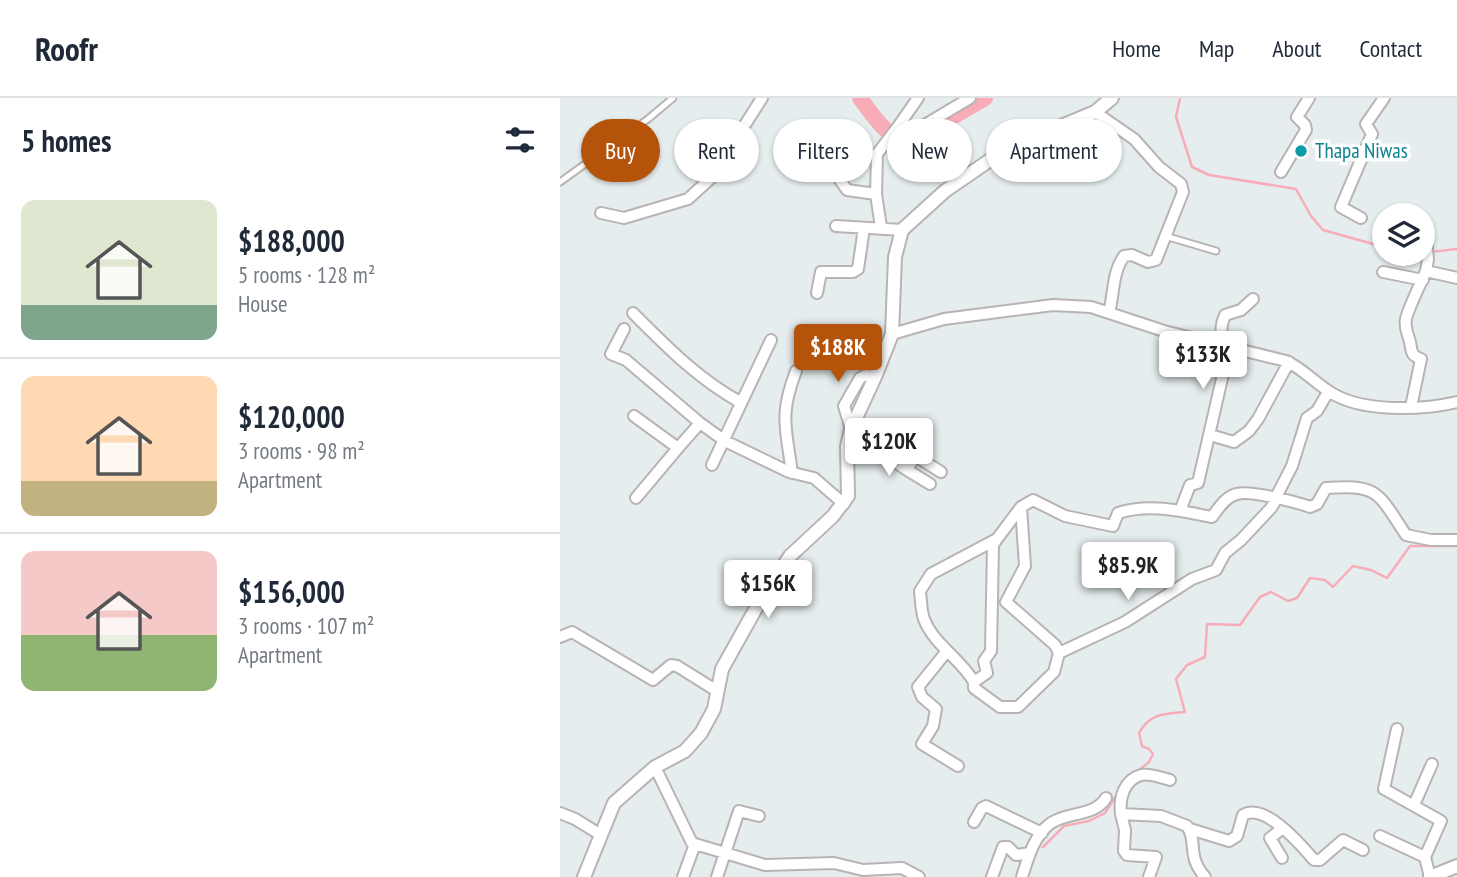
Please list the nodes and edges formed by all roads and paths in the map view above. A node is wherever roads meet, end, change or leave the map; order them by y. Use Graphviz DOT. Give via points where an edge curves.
graph roads {
  1 [pos="673,98"];
  2 [pos="762,98"];
  3 [pos="918,98"];
  4 [pos="970,98"];
  5 [pos="1112,98"];
  6 [pos="1309,98"];
  7 [pos="1384,98"];
  8 [pos="1095,112"];
  9 [pos="903,119"];
  10 [pos="935,119"];
  11 [pos="887,139"];
  12 [pos="1281,172"];
  13 [pos="560,182"];
  14 [pos="842,182"];
  15 [pos="876,194"];
  16 [pos="601,213"];
  17 [pos="1361,218"];
  18 [pos="836,226"];
  19 [pos="864,228"];
  20 [pos="881,228"];
  21 [pos="902,230"];
  22 [pos="1165,236"];
  23 [pos="1216,251"];
  24 [pos="1425,266"];
  25 [pos="1383,272"];
  26 [pos="1424,276"];
  27 [pos="1457,278"];
  28 [pos="817,293"];
  29 [pos="1253,299"];
  30 [pos="633,313"];
  31 [pos="1109,313"];
  32 [pos="624,329"];
  33 [pos="892,334"];
  34 [pos="771,340"];
  35 [pos="1229,348"];
  36 [pos="1289,362"];
  37 [pos="796,371"];
  38 [pos="1328,392"];
  39 [pos="740,402"];
  40 [pos="1457,402"];
  41 [pos="1410,407"];
  42 [pos="634,416"];
  43 [pos="700,423"];
  44 [pos="851,429"];
  45 [pos="1210,435"];
  46 [pos="725,441"];
  47 [pos="678,448"];
  48 [pos="712,465"];
  49 [pos="907,470"];
  50 [pos="941,472"];
  51 [pos="792,473"];
  52 [pos="930,484"];
  53 [pos="636,498"];
  54 [pos="1275,499"];
  55 [pos="844,504"];
  56 [pos="1021,507"];
  57 [pos="1180,511"];
  58 [pos="996,539"];
  59 [pos="1457,540"];
  60 [pos="560,638"];
  61 [pos="947,651"];
  62 [pos="1059,653"];
  63 [pos="974,682"];
  64 [pos="717,691"];
  65 [pos="1396,729"];
  66 [pos="1432,764"];
  67 [pos="958,766"];
  68 [pos="655,767"];
  69 [pos="1170,780"];
  70 [pos="1106,798"];
  71 [pos="1414,805"];
  72 [pos="560,813"];
  73 [pos="1121,814"];
  74 [pos="759,816"];
  75 [pos="974,822"];
  76 [pos="1283,828"];
  77 [pos="1190,829"];
  78 [pos="1042,833"];
  79 [pos="601,835"];
  80 [pos="1380,836"];
  81 [pos="695,844"];
  82 [pos="1363,850"];
  83 [pos="725,853"];
  84 [pos="1030,853"];
  85 [pos="1425,857"];
  86 [pos="1282,858"];
  87 [pos="1457,866"];
  88 [pos="584,877"];
  89 [pos="683,877"];
  90 [pos="717,877"];
  91 [pos="919,877"];
  92 [pos="992,877"];
  93 [pos="1022,877"];
  94 [pos="1149,877"];
  95 [pos="1205,877"];
  96 [pos="1430,877"];
  1 -- 13 [label="lane"];
  2 -- 16 [label="street" via="711,178 688,200 624,218"];
  3 -- 9 [label="street"];
  4 -- 10 [label="street"];
  5 -- 8 [label="street"];
  6 -- 12 [label="street" via="1297,117 1306,130"];
  7 -- 17 [label="street" via="1366,124 1372,134 1341,207"];
  8 -- 21 [label="street" via="1006,149 945,191"];
  8 -- 22 [label="street" via="1134,139 1181,184 1183,192"];
  11 -- 15 [label="street" via="877,154"];
  14 -- 15 [label="street" via="847,190"];
  15 -- 20 [label="street"];
  18 -- 19 [label="street"];
  19 -- 20 [label="street"];
  19 -- 28 [label="street" via="858,268 821,272"];
  20 -- 21 [label="street"];
  21 -- 33 [label="street" via="895,257"];
  22 -- 23 [label="lane"];
  22 -- 31 [label="street" via="1152,262 1124,256 1113,284"];
  24 -- 26 [label="street"];
  25 -- 26 [label="street"];
  26 -- 27 [label="street"];
  26 -- 41 [label="street" via="1406,319 1410,352 1421,359"];
  29 -- 35 [label="street" via="1241,310 1225,315 1221,337"];
  30 -- 39 [label="street" via="708,381"];
  31 -- 33 [label="street" via="1053,305 944,318"];
  31 -- 35 [label="street"];
  32 -- 43 [label="street" via="611,354 626,360"];
  33 -- 44 [label="street"];
  34 -- 39 [label="street"];
  35 -- 36 [label="street"];
  35 -- 45 [label="street"];
  36 -- 38 [label="street"];
  36 -- 45 [label="street" via="1249,431 1234,442"];
  37 -- 51 [label="street" via="783,422"];
  38 -- 41 [label="street" via="1357,404"];
  38 -- 54 [label="street" via="1307,418 1292,466"];
  39 -- 46 [label="street"];
  40 -- 41 [label="street" via="1429,409"];
  42 -- 47 [label="street"];
  43 -- 46 [label="street"];
  43 -- 47 [label="street"];
  44 -- 49 [label="street" via="862,431 882,453"];
  44 -- 55 [label="street" via="849,496"];
  45 -- 57 [label="street" via="1198,483 1190,485"];
  46 -- 48 [label="street"];
  46 -- 51 [label="street"];
  47 -- 53 [label="street"];
  49 -- 50 [label="street" via="918,457"];
  49 -- 52 [label="street"];
  51 -- 55 [label="street" via="814,478"];
  54 -- 57 [label="street" via="1236,494 1212,517"];
  54 -- 59 [label="street" via="1310,507 1326,488 1356,486 1380,495 1406,535"];
  54 -- 62 [label="street" via="1225,553 1216,570"];
  55 -- 64 [label="street" via="790,556 729,656"];
  56 -- 57 [label="street" via="1033,500 1065,516 1113,526 1118,513 1135,508"];
  56 -- 58 [label="street"];
  56 -- 62 [label="street" via="1025,566 1006,602"];
  58 -- 61 [label="street" via="931,574 920,591 924,619"];
  58 -- 63 [label="street" via="991,651 984,662 987,673"];
  60 -- 64 [label="street" via="572,632 653,680 666,667 677,666"];
  61 -- 63 [label="street"];
  61 -- 67 [label="street" via="918,687 936,709 933,726 922,744"];
  62 -- 63 [label="street" via="1054,671 1018,707 1000,707 974,688"];
  64 -- 68 [label="street" via="714,709 701,733 685,751"];
  65 -- 71 [label="street" via="1384,789"];
  66 -- 71 [label="street"];
  68 -- 79 [label="street" via="614,803"];
  68 -- 81 [label="street"];
  69 -- 73 [label="street" via="1143,774 1133,780 1123,792"];
  70 -- 78 [label="street" via="1088,812 1051,823"];
  71 -- 85 [label="street" via="1441,821"];
  72 -- 79 [label="street"];
  73 -- 77 [label="street" via="1161,816"];
  73 -- 94 [label="street" via="1126,855 1156,857"];
  74 -- 83 [label="street" via="739,811"];
  75 -- 78 [label="street" via="986,806"];
  76 -- 77 [label="street" via="1270,818 1247,812 1237,836 1229,842"];
  76 -- 82 [label="street" via="1314,860 1343,840"];
  76 -- 86 [label="street" via="1270,838"];
  77 -- 95 [label="street" via="1192,858"];
  78 -- 84 [label="street"];
  79 -- 88 [label="street"];
  80 -- 85 [label="street"];
  81 -- 83 [label="street"];
  81 -- 89 [label="street"];
  83 -- 90 [label="street"];
  83 -- 91 [label="street" via="765,865 834,863 863,870 902,869"];
  84 -- 92 [label="street" via="1016,855 1003,848"];
  84 -- 93 [label="street"];
  85 -- 96 [label="street"];
  87 -- 96 [label="street"];
}
